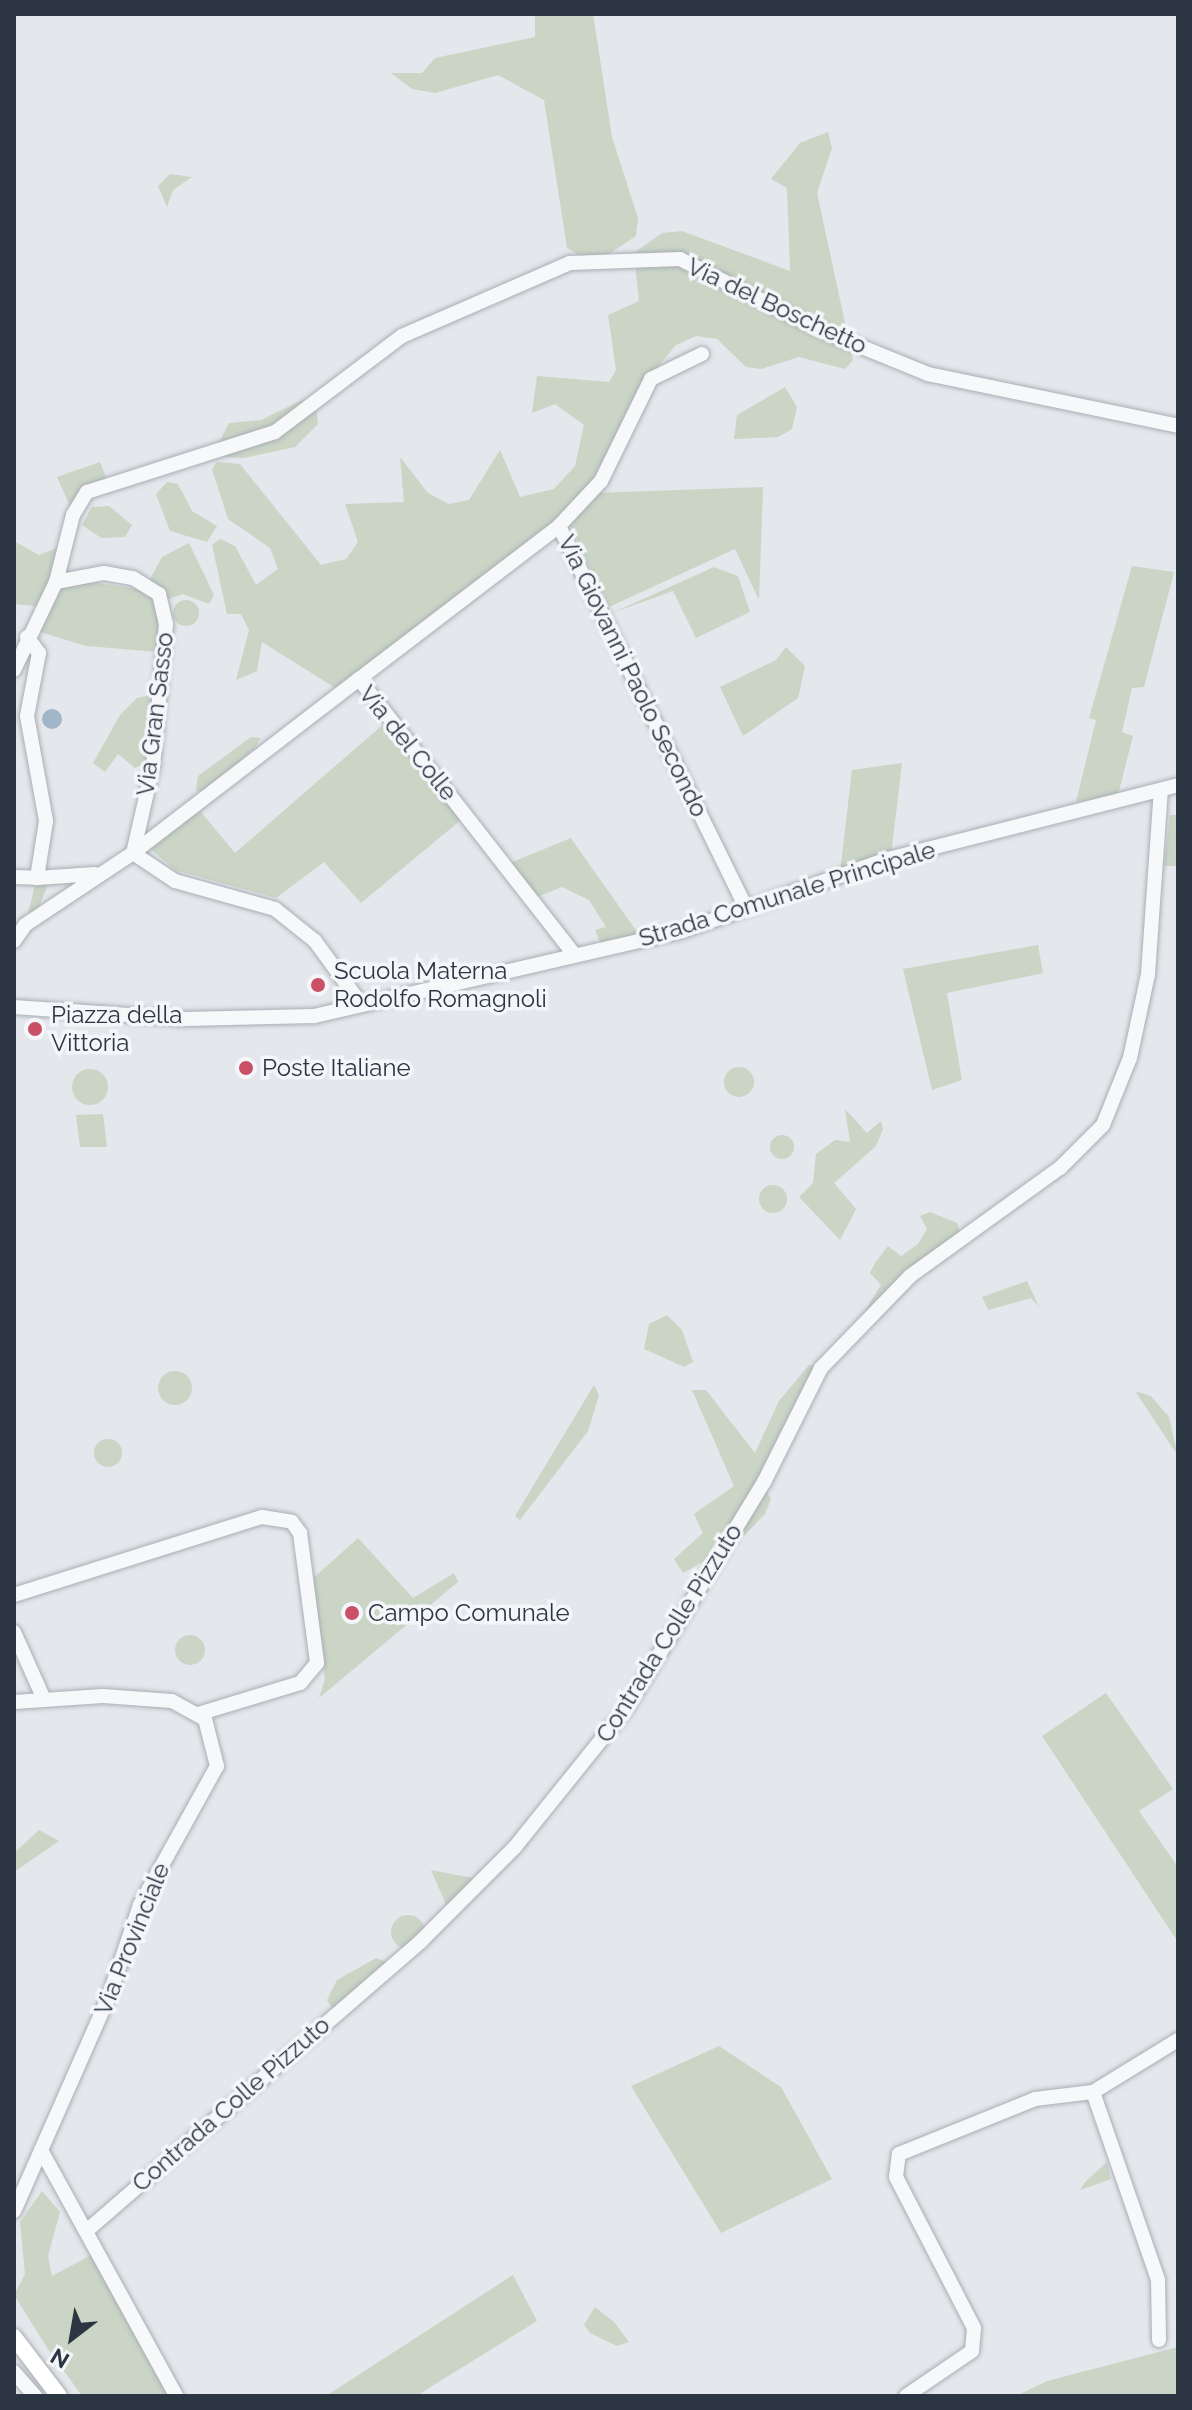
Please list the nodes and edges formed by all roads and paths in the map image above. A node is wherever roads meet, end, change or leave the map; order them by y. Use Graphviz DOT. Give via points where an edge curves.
graph roads {
  1 [pos="702,354"];
  2 [pos="1178,426"];
  3 [pos="559,526"];
  4 [pos="56,582"];
  5 [pos="27,637"];
  6 [pos="14,670"];
  7 [pos="359,679"];
  8 [pos="1178,785"];
  9 [pos="1161,790"];
  10 [pos="133,853"];
  11 [pos="95,874"];
  12 [pos="14,877"];
  13 [pos="37,878"];
  14 [pos="746,908"];
  15 [pos="14,941"];
  16 [pos="575,955"];
  17 [pos="361,1004"];
  18 [pos="14,1007"];
  19 [pos="14,1595"];
  20 [pos="14,1632"];
  21 [pos="43,1697"];
  22 [pos="14,1702"];
  23 [pos="198,1714"];
  24 [pos="1178,2040"];
  25 [pos="1093,2092"];
  26 [pos="41,2150"];
  27 [pos="14,2211"];
  28 [pos="90,2228"];
  29 [pos="14,2337"];
  30 [pos="1159,2340"];
  31 [pos="14,2372"];
  32 [pos="35,2396"];
  33 [pos="59,2396"];
  34 [pos="176,2396"];
  35 [pos="906,2396"];
  1 -- 3 [label="street, Via Giovanni Paolo Secondo" via="666,367 645,386 601,481"];
  2 -- 4 [label="street, Via del Boschetto" via="928,374 820,330 680,259 570,263 402,336 275,432 87,492 73,515"];
  3 -- 7 [label="street"];
  3 -- 14 [label="street, Via Giovanni Paolo Secondo"];
  4 -- 5 [label="street"];
  4 -- 10 [label="street, Via Gran Sasso" via="104,573 133,578 166,607 153,766"];
  5 -- 6 [label="street"];
  5 -- 13 [label="street" via="39,653 27,716 46,821"];
  7 -- 10 [label="street, Via del Colle"];
  7 -- 16 [label="street, Via del Colle"];
  8 -- 9 [label="street, Strada Comunale Principale"];
  9 -- 14 [label="street, Strada Comunale Principale" via="888,859"];
  9 -- 28 [label="street, Contrada Colle Pizzuto" via="1148,974 1130,1058 1103,1125 1060,1168 910,1276 821,1368 764,1482 626,1709 515,1847 421,1941"];
  10 -- 11 [label="street, Via del Colle"];
  10 -- 17 [label="street" via="175,881 275,909 315,941"];
  11 -- 13 [label="street"];
  11 -- 15 [label="street"];
  12 -- 13 [label="street"];
  14 -- 16 [label="street, Strada Comunale Principale"];
  16 -- 17 [label="street, Strada Comunale Principale"];
  17 -- 18 [label="street, Strada Comunale Principale" via="282,1021"];
  19 -- 23 [label="street" via="262,1517 292,1522 300,1533 317,1663 300,1683"];
  20 -- 21 [label="street"];
  21 -- 22 [label="street"];
  21 -- 23 [label="street" via="151,1697"];
  23 -- 26 [label="street, Via Provinciale" via="217,1748 208,1791 140,1905"];
  24 -- 25 [label="street"];
  25 -- 30 [label="street" via="1158,2280"];
  25 -- 35 [label="street" via="1035,2099 899,2154 896,2177 974,2328 972,2351"];
  26 -- 27 [label="street, Via Provinciale"];
  26 -- 28 [label="street"];
  28 -- 34 [label="street"];
  29 -- 33 [label="main road"];
  31 -- 32 [label="street"];
}
